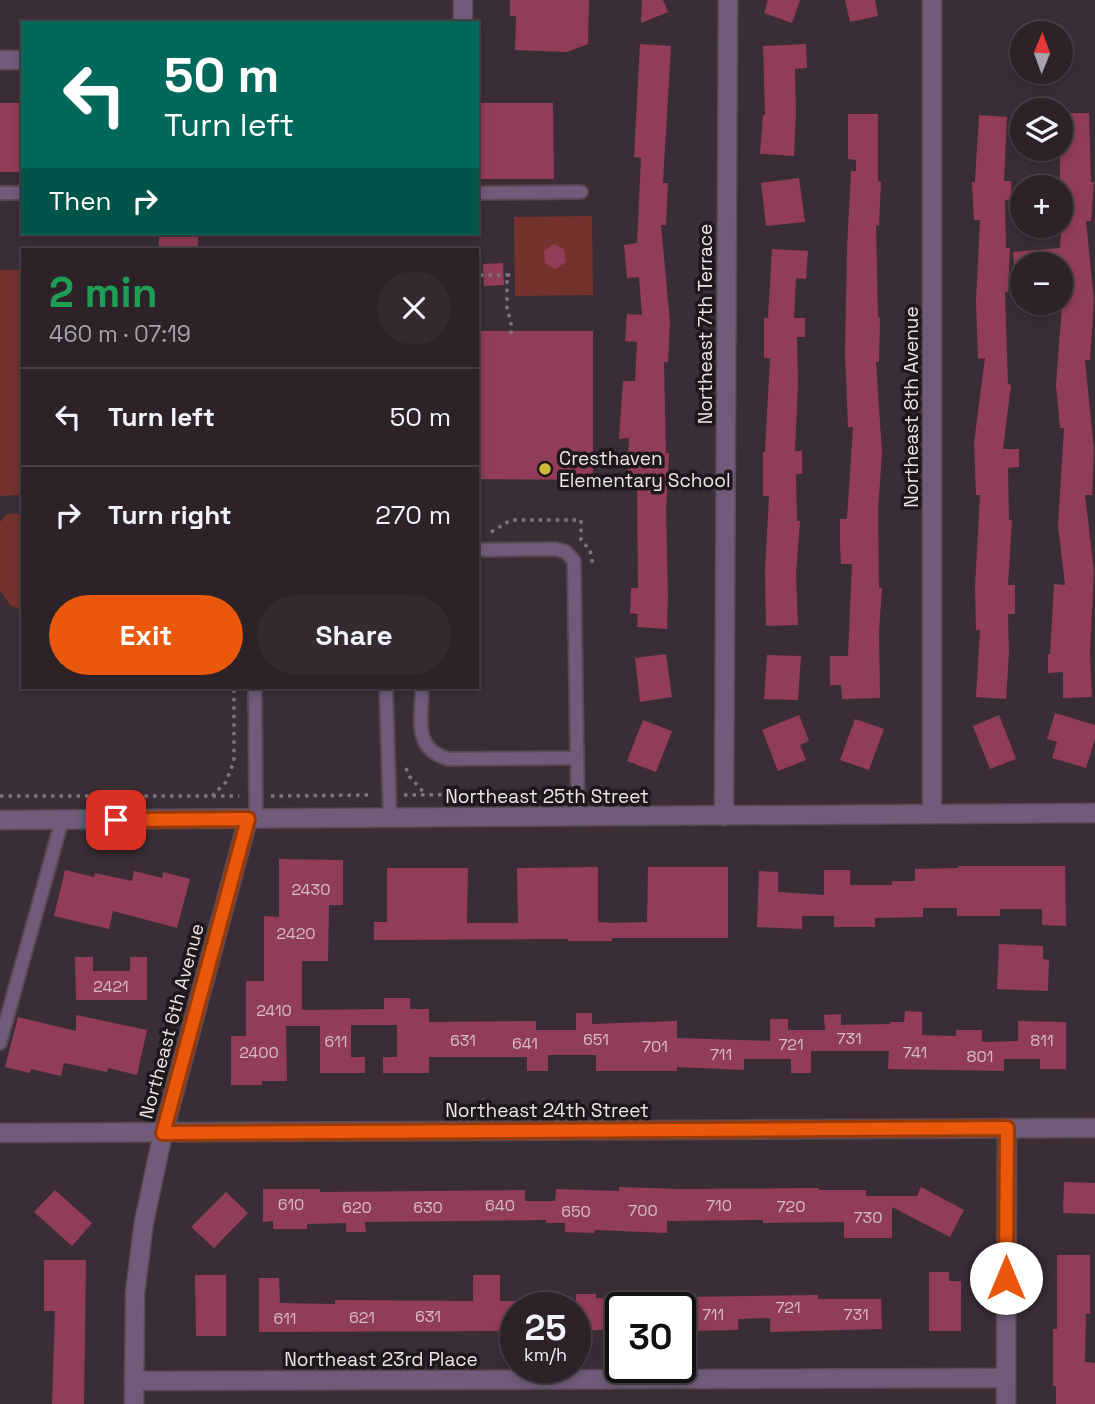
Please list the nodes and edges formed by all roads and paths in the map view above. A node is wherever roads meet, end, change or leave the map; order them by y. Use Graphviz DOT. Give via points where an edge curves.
graph roads {
  1 [pos="463,0"];
  2 [pos="728,0"];
  3 [pos="932,0"];
  4 [pos="463,21"];
  5 [pos="0,60"];
  6 [pos="21,60"];
  7 [pos="479,192"];
  8 [pos="581,192"];
  9 [pos="21,193"];
  10 [pos="0,194"];
  11 [pos="480,275"];
  12 [pos="507,275"];
  13 [pos="515,275"];
  14 [pos="511,334"];
  15 [pos="479,550"];
  16 [pos="234,689"];
  17 [pos="256,689"];
  18 [pos="386,689"];
  19 [pos="422,689"];
  20 [pos="403,757"];
  21 [pos="576,758"];
  22 [pos="426,794"];
  23 [pos="212,796"];
  24 [pos="1095,813"];
  25 [pos="932,814"];
  26 [pos="724,816"];
  27 [pos="578,817"];
  28 [pos="390,818"];
  29 [pos="252,819"];
  30 [pos="0,820"];
  31 [pos="62,820"];
  32 [pos="0,1043"];
  33 [pos="1007,1128"];
  34 [pos="1095,1128"];
  35 [pos="0,1133"];
  36 [pos="163,1133"];
  37 [pos="1006,1378"];
  38 [pos="134,1381"];
  39 [pos="134,1404"];
  40 [pos="1006,1404"];
  1 -- 4 [label="street"];
  2 -- 26 [label="street, Northeast 7th Terrace"];
  3 -- 25 [label="street, Northeast 8th Avenue"];
  5 -- 6 [label="street"];
  7 -- 8 [label="lane"];
  9 -- 10 [label="lane"];
  11 -- 12 [label="path"];
  12 -- 13 [label="path"];
  12 -- 14 [label="path"];
  15 -- 21 [label="lane" via="555,549 566,552 574,562"];
  16 -- 23 [label="path" via="234,761 226,782"];
  17 -- 29 [label="lane"];
  18 -- 28 [label="lane"];
  19 -- 21 [label="lane" via="422,741 433,754 448,758"];
  20 -- 22 [label="path" via="409,776"];
  21 -- 27 [label="lane"];
  24 -- 25 [label="street, Northeast 25th Street"];
  25 -- 26 [label="street, Northeast 25th Street"];
  26 -- 27 [label="street, Northeast 25th Street"];
  27 -- 28 [label="street, Northeast 25th Street"];
  28 -- 29 [label="street, Northeast 25th Street"];
  29 -- 31 [label="street, Northeast 25th Street"];
  29 -- 36 [label="street, Northeast 6th Avenue"];
  30 -- 31 [label="street, Northeast 25th Street"];
  31 -- 32 [label="lane"];
  33 -- 34 [label="street, Northeast 24th Street"];
  33 -- 36 [label="street, Northeast 24th Street"];
  33 -- 37 [label="street"];
  35 -- 36 [label="street, Northeast 24th Street"];
  36 -- 38 [label="street, Northeast 6th Avenue" via="135,1293"];
  37 -- 38 [label="street, Northeast 23rd Place"];
  37 -- 40 [label="street"];
  38 -- 39 [label="street, Northeast 6th Avenue"];
}
